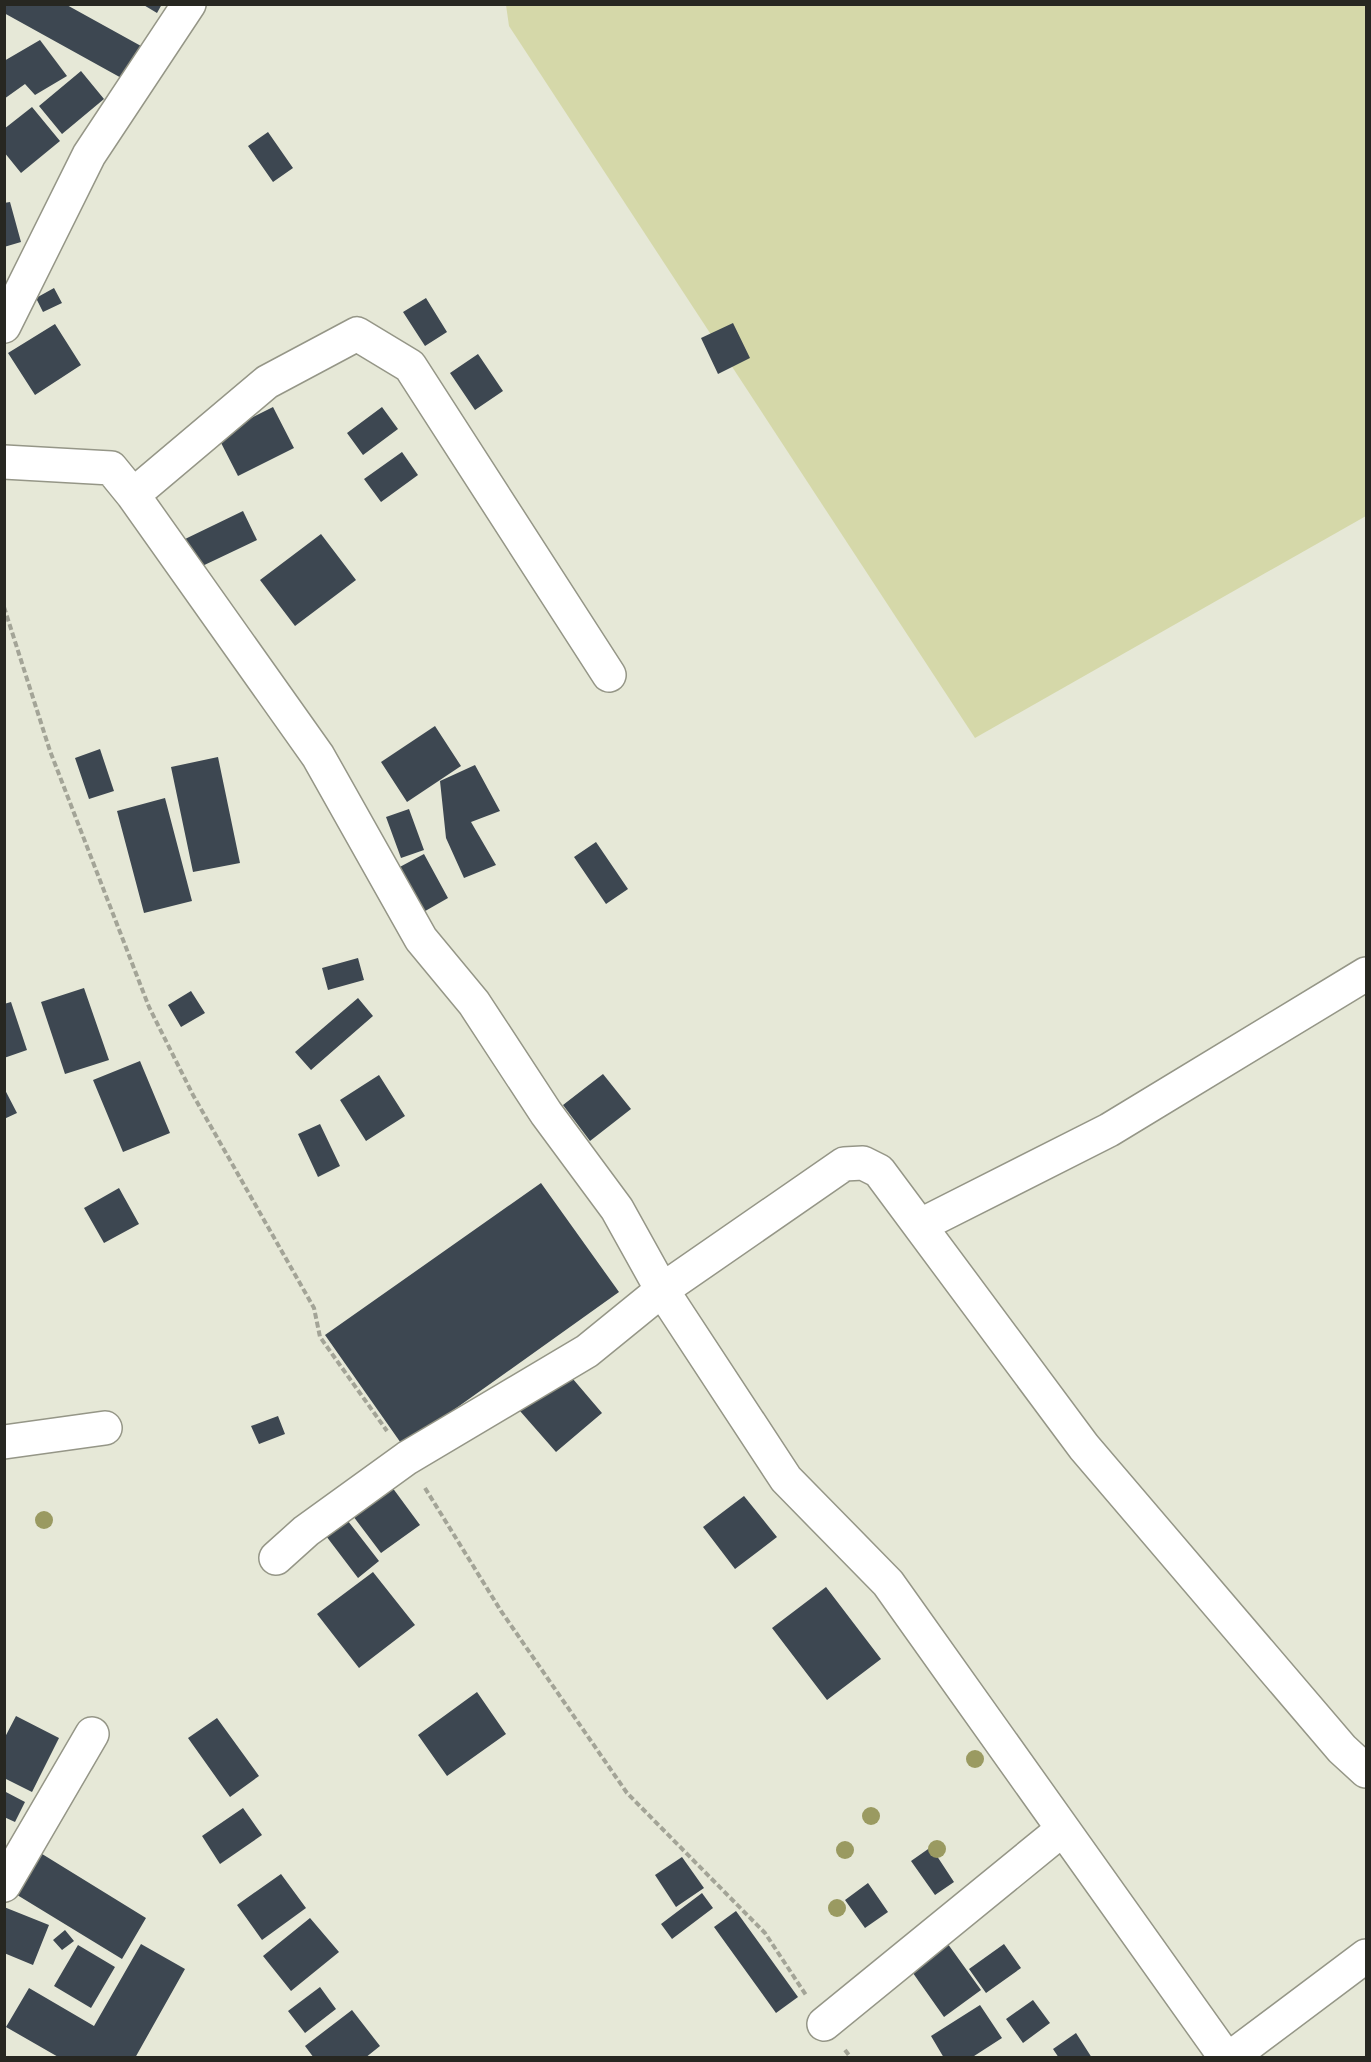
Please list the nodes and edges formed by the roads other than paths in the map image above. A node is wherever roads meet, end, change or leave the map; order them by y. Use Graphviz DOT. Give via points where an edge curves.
graph roads {
  1 [pos="189,4"];
  2 [pos="4,326"];
  3 [pos="4,462"];
  4 [pos="133,495"];
  5 [pos="609,675"];
  6 [pos="1366,974"];
  7 [pos="921,1225"];
  8 [pos="662,1290"];
  9 [pos="105,1428"];
  10 [pos="4,1442"];
  11 [pos="276,1558"];
  12 [pos="92,1734"];
  13 [pos="1366,1771"];
  14 [pos="1064,1829"];
  15 [pos="4,1885"];
  16 [pos="1366,1956"];
  17 [pos="824,2024"];
  18 [pos="1228,2058"];
  1 -- 2 [label="street" via="89,155"];
  3 -- 4 [label="street" via="111,468"];
  4 -- 5 [label="street" via="267,382 357,334 410,366"];
  4 -- 8 [label="street" via="318,756 420,939 474,1003 546,1113 617,1209"];
  6 -- 7 [label="street" via="1109,1130"];
  7 -- 8 [label="street" via="879,1171 863,1163 844,1164"];
  7 -- 13 [label="street" via="1084,1447 1342,1749"];
  8 -- 11 [label="street" via="587,1351 407,1458 306,1531"];
  8 -- 14 [label="street" via="786,1479 888,1583"];
  9 -- 10 [label="street"];
  12 -- 15 [label="street"];
  14 -- 17 [label="street"];
  14 -- 18 [label="street"];
  16 -- 18 [label="street"];
}
